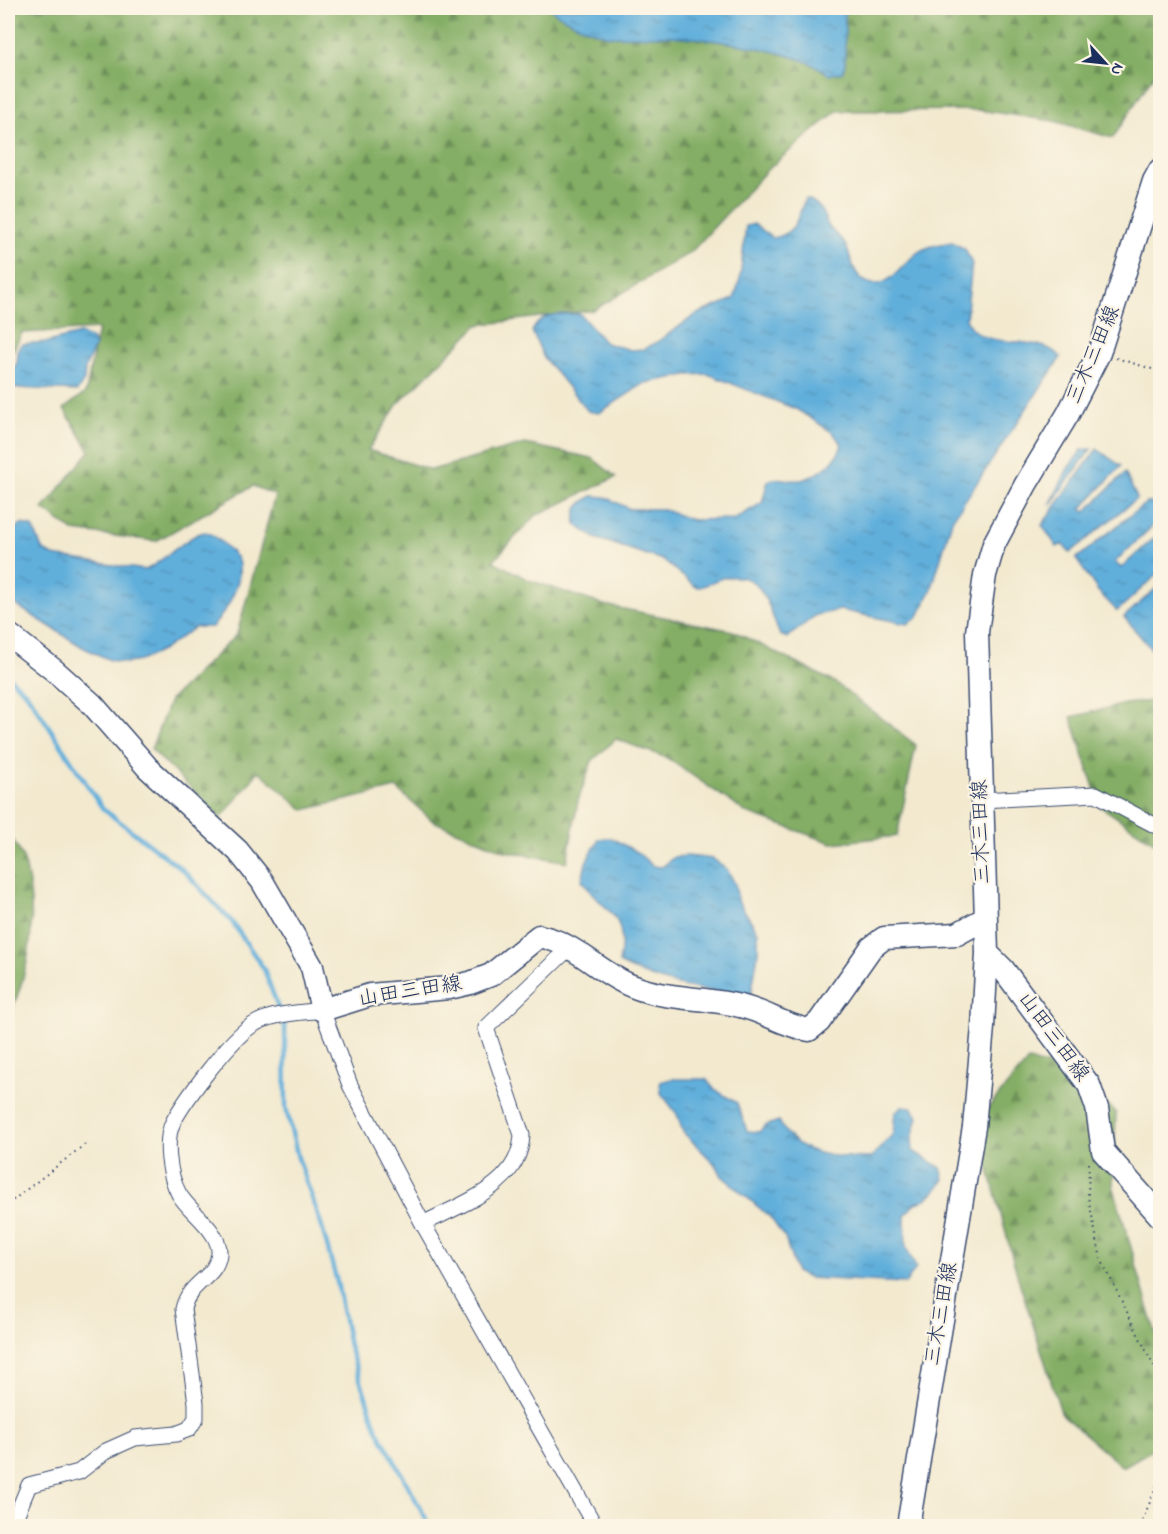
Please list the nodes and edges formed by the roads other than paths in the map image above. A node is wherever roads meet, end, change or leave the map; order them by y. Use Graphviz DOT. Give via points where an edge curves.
graph roads {
  1 [pos="1161,170"];
  2 [pos="8,634"];
  3 [pos="981,800"];
  4 [pos="1161,828"];
  5 [pos="986,918"];
  6 [pos="570,947"];
  7 [pos="987,953"];
  8 [pos="322,1010"];
  9 [pos="1161,1216"];
  10 [pos="423,1224"];
  11 [pos="12,1527"];
  12 [pos="595,1527"];
  13 [pos="908,1527"];
  1 -- 3 [label="main road, 三木三田線" via="1154,181 1099,353 994,544 985,575 976,632"];
  2 -- 8 [label="main road" via="92,704 148,768 238,851 262,881 312,967"];
  3 -- 4 [label="street" via="1096,794"];
  3 -- 5 [label="main road, 三木三田線"];
  5 -- 6 [label="main road, 山田三田線" via="957,934 884,938 809,1030 741,1006 631,986"];
  5 -- 7 [label="main road, 三木三田線"];
  6 -- 8 [label="main road, 山田三田線" via="540,936 491,975 470,983 370,995"];
  6 -- 10 [label="street" via="486,1028 522,1135 514,1165 502,1181"];
  7 -- 9 [label="main road, 山田三田線" via="1089,1085 1097,1108 1103,1151"];
  7 -- 13 [label="main road, 三木三田線" via="974,1127"];
  8 -- 10 [label="street" via="350,1084"];
  8 -- 11 [label="street" via="265,1019 250,1026 223,1052 173,1123 170,1160 178,1193 216,1240 219,1252 210,1273 187,1294 183,1310 196,1418 189,1429 135,1438 106,1451 79,1472 30,1485"];
  10 -- 12 [label="street"];
}
